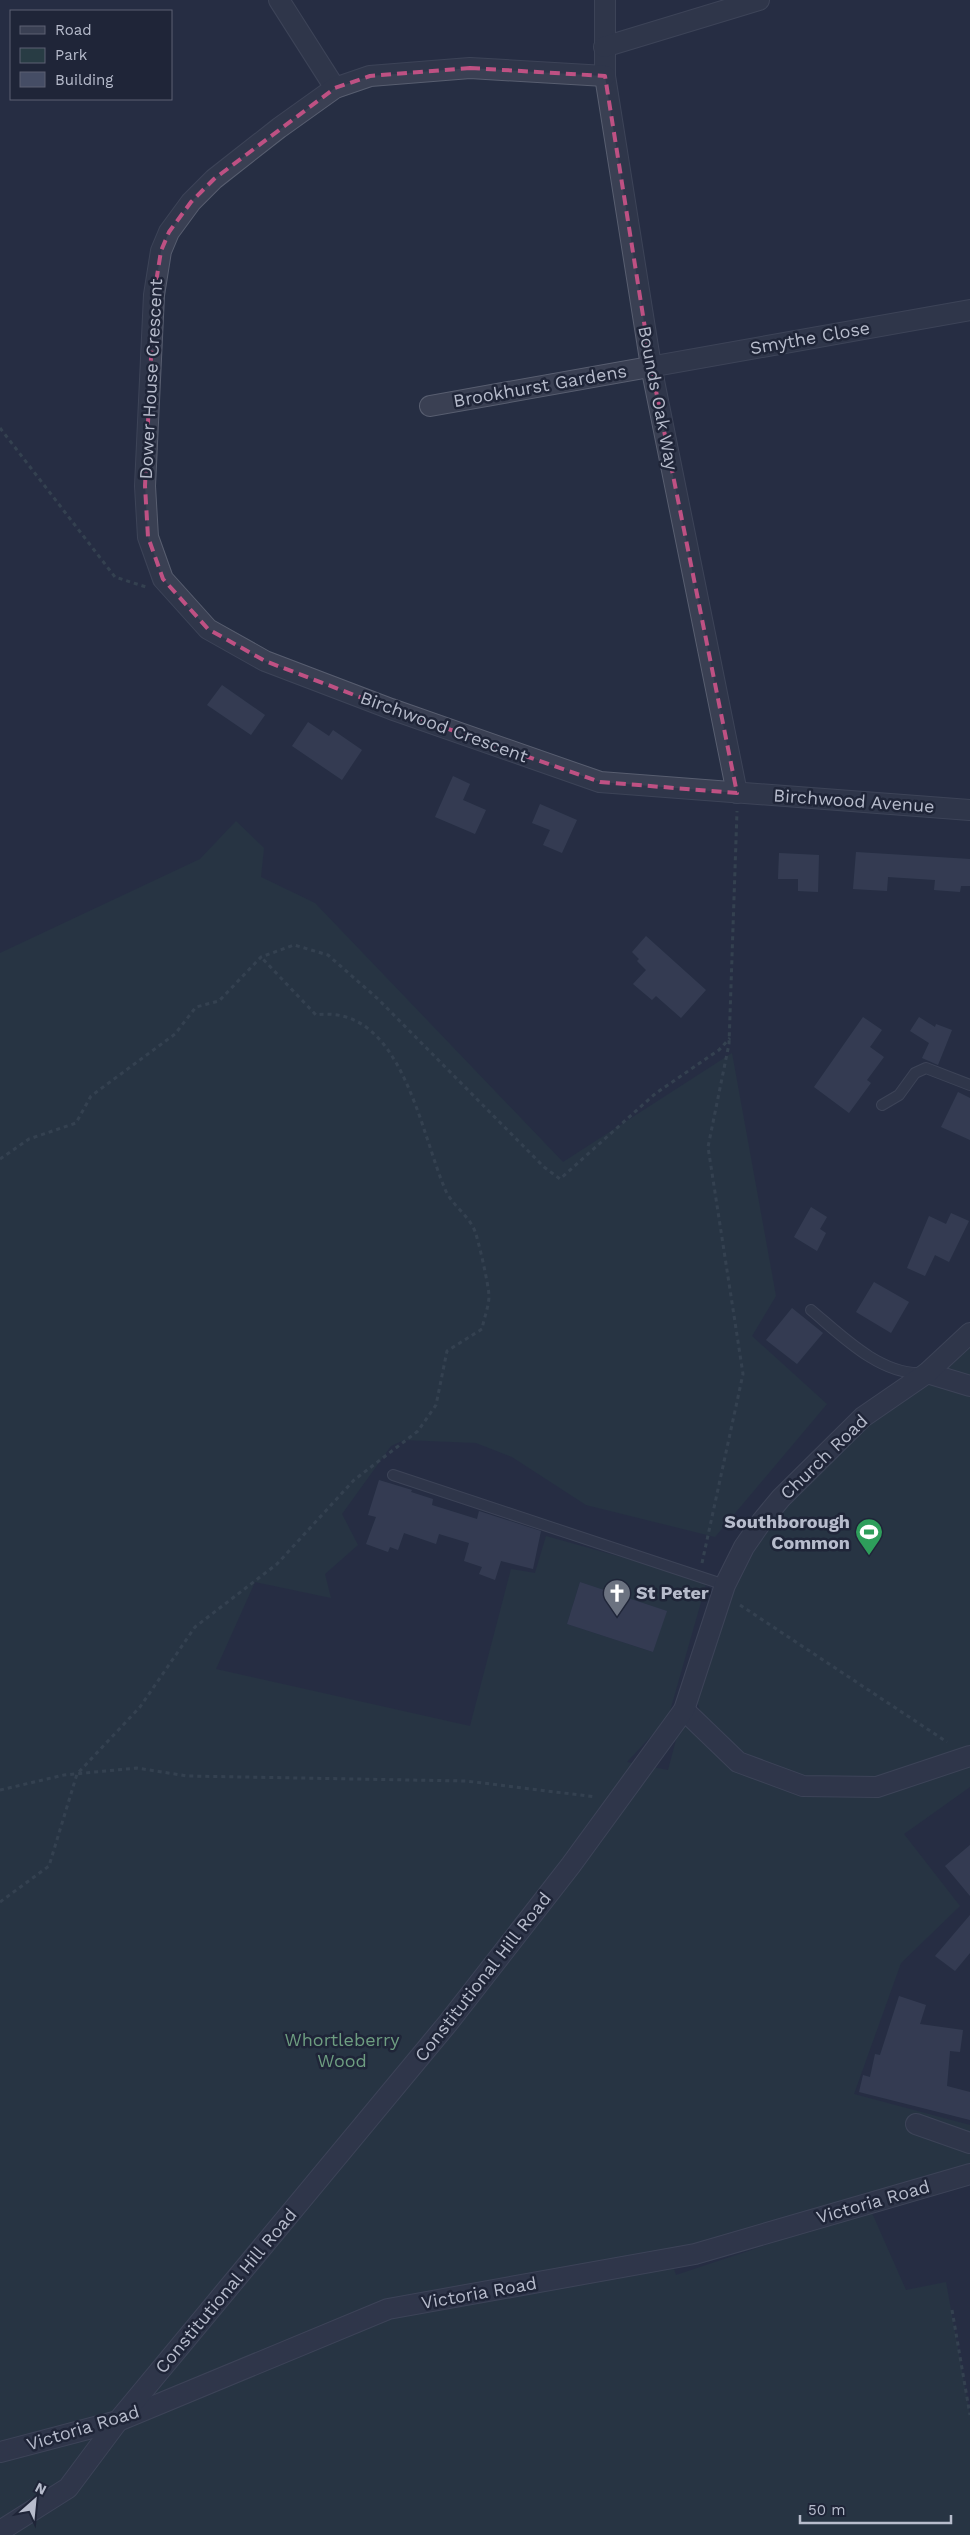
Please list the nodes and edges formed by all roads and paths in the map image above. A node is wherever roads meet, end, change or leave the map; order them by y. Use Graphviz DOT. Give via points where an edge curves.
graph roads {
  1 [pos="279,0"];
  2 [pos="605,0"];
  3 [pos="759,0"];
  4 [pos="604,47"];
  5 [pos="605,76"];
  6 [pos="335,88"];
  7 [pos="970,310"];
  8 [pos="651,366"];
  9 [pos="430,406"];
  10 [pos="0,428"];
  11 [pos="175,596"];
  12 [pos="737,793"];
  13 [pos="970,810"];
  14 [pos="260,957"];
  15 [pos="730,1038"];
  16 [pos="970,1085"];
  17 [pos="882,1105"];
  18 [pos="0,1159"];
  19 [pos="811,1310"];
  20 [pos="970,1333"];
  21 [pos="926,1373"];
  22 [pos="970,1386"];
  23 [pos="393,1475"];
  24 [pos="699,1578"];
  25 [pos="724,1590"];
  26 [pos="684,1710"];
  27 [pos="969,1756"];
  28 [pos="77,1774"];
  29 [pos="0,1790"];
  30 [pos="619,1799"];
  31 [pos="0,1902"];
  32 [pos="916,2124"];
  33 [pos="970,2143"];
  34 [pos="970,2174"];
  35 [pos="952,2310"];
  36 [pos="970,2415"];
  37 [pos="118,2421"];
  38 [pos="0,2452"];
  39 [pos="0,2531"];
  1 -- 6 [label="street"];
  2 -- 4 [label="street, Bounds Oak Way"];
  3 -- 4 [label="street"];
  4 -- 5 [label="street, Bounds Oak Way"];
  5 -- 6 [label="street, Dower House Crescent" via="470,68 370,76"];
  5 -- 8 [label="street, Bounds Oak Way"];
  6 -- 11 [label="street, Dower House Crescent" via="214,179 191,202 169,232 161,251 154,295 145,486 148,537 163,579"];
  7 -- 8 [label="street, Smythe Close"];
  8 -- 9 [label="street, Brookhurst Gardens"];
  8 -- 12 [label="street, Bounds Oak Way"];
  10 -- 11 [label="path" via="115,577"];
  11 -- 12 [label="street, Birchwood Crescent" via="208,629 265,661 391,709 600,782"];
  12 -- 13 [label="street, Birchwood Avenue"];
  12 -- 15 [label="path"];
  14 -- 15 [label="path" via="294,945 328,955 378,999 560,1180 656,1093 719,1050"];
  14 -- 18 [label="path" via="219,1001 196,1007 175,1034 91,1096 76,1123 29,1138"];
  14 -- 28 [label="path" via="316,1015 333,1012 365,1024 387,1048 402,1072 445,1191 474,1229 489,1295 482,1329 447,1351 436,1405 418,1431 354,1480 276,1564 195,1627 140,1707"];
  15 -- 24 [label="path" via="708,1147 743,1374"];
  16 -- 17 [label="lane" via="926,1068 915,1073 899,1095"];
  19 -- 21 [label="lane" via="868,1355 909,1374"];
  20 -- 21 [label="street, Church Road"];
  21 -- 22 [label="street"];
  21 -- 25 [label="street, Church Road" via="863,1417 781,1498 744,1547"];
  23 -- 24 [label="lane"];
  24 -- 25 [label="lane"];
  25 -- 26 [label="street, Church Road"];
  25 -- 27 [label="path"];
  26 -- 27 [label="street" via="738,1762 803,1786 877,1787"];
  26 -- 30 [label="street, Constitutional Hill Road"];
  28 -- 29 [label="path"];
  28 -- 30 [label="path" via="137,1768 187,1776 466,1781"];
  28 -- 31 [label="path" via="49,1866"];
  30 -- 37 [label="street, Constitutional Hill Road" via="448,2023"];
  32 -- 33 [label="street"];
  34 -- 37 [label="street, Victoria Road" via="695,2254 388,2309"];
  35 -- 36 [label="path"];
  37 -- 38 [label="street, Victoria Road"];
  37 -- 39 [label="street, Constitutional Hill Road" via="68,2488"];
}
